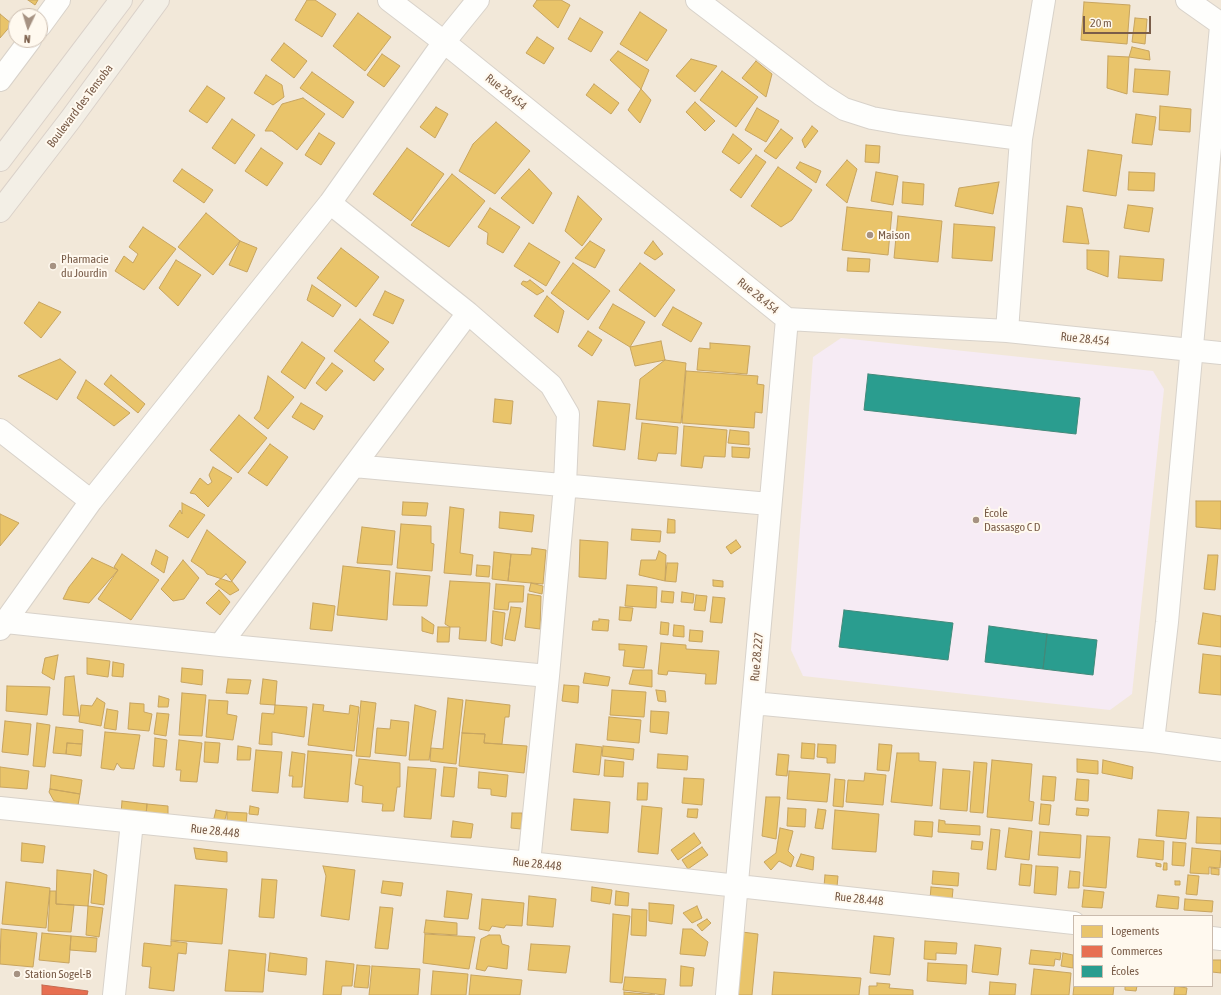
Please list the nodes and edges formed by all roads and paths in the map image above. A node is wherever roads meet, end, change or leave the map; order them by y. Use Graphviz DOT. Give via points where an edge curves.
graph roads {
  1 [pos="59,0"];
  2 [pos="121,0"];
  3 [pos="158,0"];
  4 [pos="389,0"];
  5 [pos="478,0"];
  6 [pos="1044,0"];
  7 [pos="1187,0"];
  8 [pos="707,3"];
  9 [pos="48,15"];
  10 [pos="1221,25"];
  11 [pos="444,42"];
  12 [pos="24,48"];
  13 [pos="0,80"];
  14 [pos="1021,140"];
  15 [pos="0,160"];
  16 [pos="1214,187"];
  17 [pos="330,202"];
  18 [pos="0,211"];
  19 [pos="468,314"];
  20 [pos="786,319"];
  21 [pos="1006,330"];
  22 [pos="1192,350"];
  23 [pos="1221,353"];
  24 [pos="0,430"];
  25 [pos="354,466"];
  26 [pos="565,485"];
  27 [pos="91,501"];
  28 [pos="770,504"];
  29 [pos="3,626"];
  30 [pos="220,644"];
  31 [pos="548,676"];
  32 [pos="753,703"];
  33 [pos="1153,741"];
  34 [pos="1221,750"];
  35 [pos="0,808"];
  36 [pos="132,822"];
  37 [pos="529,863"];
  38 [pos="737,886"];
  39 [pos="1073,923"];
  40 [pos="114,995"];
  41 [pos="727,995"];
  1 -- 9 [label="street"];
  2 -- 15 [label="main road"];
  3 -- 18 [label="main road, Boulevard des Tensoba"];
  4 -- 11 [label="street, Rue 28.454"];
  5 -- 11 [label="street"];
  6 -- 14 [label="street"];
  7 -- 10 [label="street"];
  8 -- 14 [label="street" via="822,95 844,109 900,123"];
  10 -- 16 [label="street"];
  11 -- 17 [label="street"];
  11 -- 20 [label="street, Rue 28.454"];
  12 -- 13 [label="street"];
  14 -- 21 [label="street"];
  16 -- 22 [label="street"];
  17 -- 19 [label="street"];
  17 -- 27 [label="street"];
  19 -- 25 [label="street"];
  19 -- 26 [label="street" via="552,385 568,414"];
  20 -- 21 [label="street, Rue 28.454"];
  20 -- 28 [label="street, Rue 28.227"];
  21 -- 22 [label="street, Rue 28.454"];
  22 -- 23 [label="street, Rue 28.454"];
  22 -- 33 [label="street" via="1167,622"];
  24 -- 27 [label="street"];
  25 -- 26 [label="street"];
  25 -- 30 [label="street"];
  26 -- 28 [label="street"];
  26 -- 31 [label="street"];
  27 -- 29 [label="street"];
  28 -- 32 [label="street, Rue 28.227"];
  29 -- 30 [label="street"];
  30 -- 31 [label="street"];
  31 -- 37 [label="street"];
  32 -- 33 [label="street"];
  32 -- 38 [label="street, Rue 28.227"];
  33 -- 34 [label="street"];
  35 -- 36 [label="street, Rue 28.448"];
  36 -- 37 [label="street, Rue 28.448"];
  36 -- 40 [label="street"];
  37 -- 38 [label="street, Rue 28.448"];
  38 -- 39 [label="street, Rue 28.448"];
  38 -- 41 [label="street, Rue 28.227"];
}
